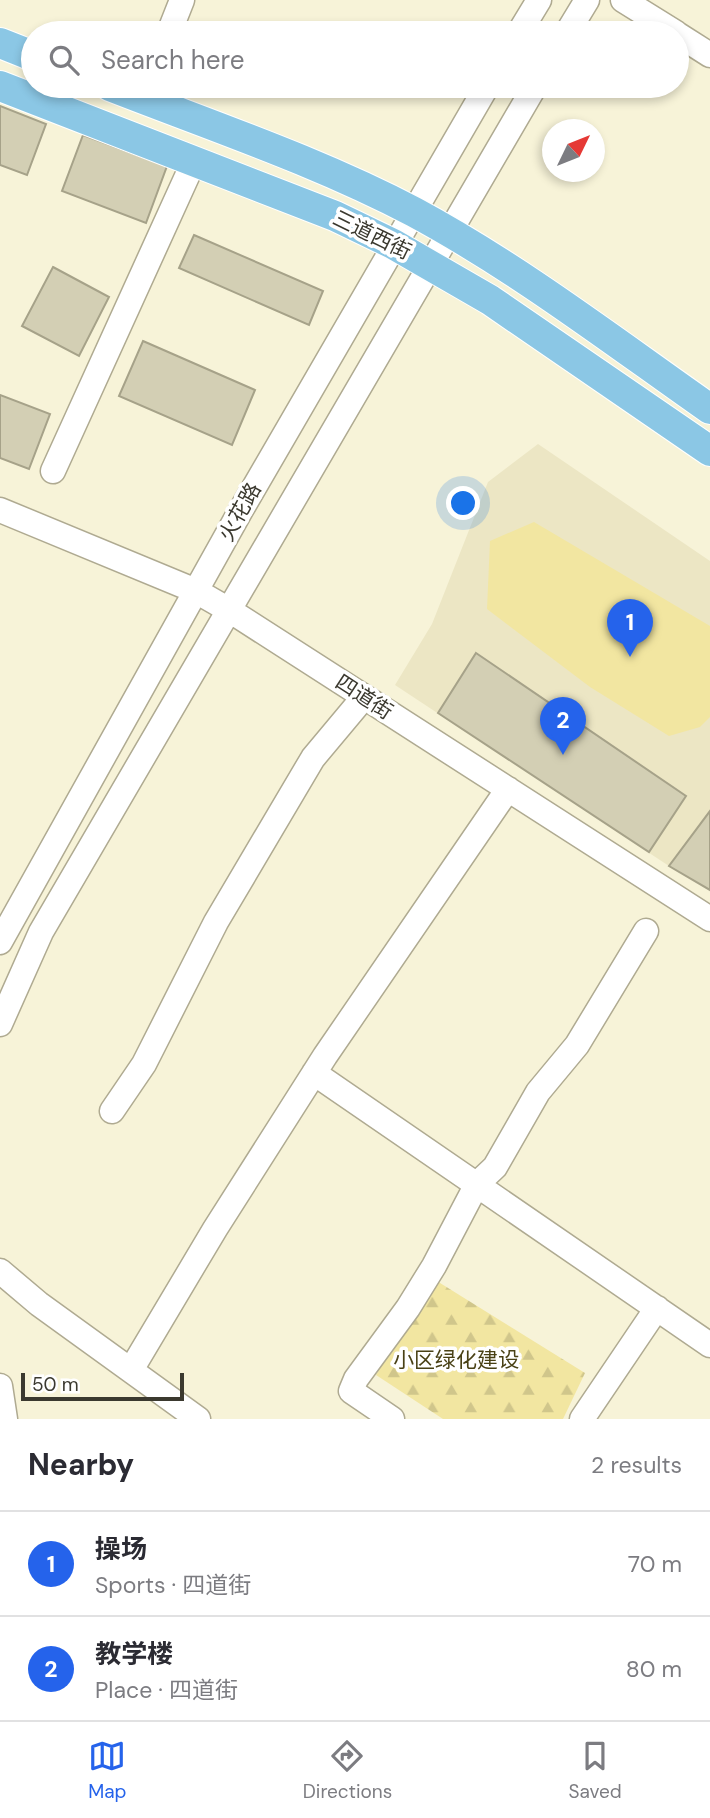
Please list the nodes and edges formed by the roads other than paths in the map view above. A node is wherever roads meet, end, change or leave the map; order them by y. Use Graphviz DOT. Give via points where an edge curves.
graph roads {
  1 [pos="182,0"];
  2 [pos="539,0"];
  3 [pos="587,0"];
  4 [pos="623,0"];
  5 [pos="174,21"];
  6 [pos="526,21"];
  7 [pos="574,21"];
  8 [pos="656,21"];
  9 [pos="689,42"];
  10 [pos="0,43"];
  11 [pos="21,51"];
  12 [pos="710,55"];
  13 [pos="0,86"];
  14 [pos="21,94"];
  15 [pos="31,98"];
  16 [pos="159,98"];
  17 [pos="480,98"];
  18 [pos="528,98"];
  19 [pos="194,161"];
  20 [pos="412,211"];
  21 [pos="448,231"];
  22 [pos="393,244"];
  23 [pos="430,264"];
  24 [pos="710,409"];
  25 [pos="710,451"];
  26 [pos="52,471"];
  27 [pos="0,510"];
  28 [pos="196,592"];
  29 [pos="229,610"];
  30 [pos="364,697"];
  31 [pos="508,789"];
  32 [pos="710,919"];
  33 [pos="646,931"];
  34 [pos="0,942"];
  35 [pos="0,1024"];
  36 [pos="314,1073"];
  37 [pos="112,1111"];
  38 [pos="477,1184"];
  39 [pos="0,1271"];
  40 [pos="657,1308"];
  41 [pos="710,1345"];
  42 [pos="131,1370"];
  43 [pos="0,1386"];
  44 [pos="5,1419"];
  45 [pos="198,1419"];
  46 [pos="392,1419"];
  47 [pos="582,1419"];
  1 -- 5 [label="street"];
  2 -- 6 [label="street"];
  3 -- 7 [label="street"];
  4 -- 8 [label="street"];
  9 -- 12 [label="street"];
  10 -- 11 [label="main road"];
  13 -- 14 [label="main road, 三道西街"];
  15 -- 19 [label="main road, 三道西街"];
  16 -- 20 [label="main road"];
  17 -- 20 [label="street, 火花路"];
  18 -- 21 [label="street"];
  19 -- 22 [label="main road, 三道西街" via="335,216"];
  19 -- 26 [label="street"];
  20 -- 21 [label="main road"];
  20 -- 22 [label="street, 火花路"];
  21 -- 23 [label="street"];
  21 -- 24 [label="main road"];
  22 -- 23 [label="main road, 三道西街"];
  22 -- 28 [label="street, 火花路"];
  23 -- 25 [label="main road, 三道西街"];
  23 -- 29 [label="street"];
  27 -- 28 [label="street, 四道街"];
  28 -- 29 [label="street, 四道街"];
  28 -- 34 [label="street, 火花路"];
  29 -- 30 [label="street, 四道街"];
  29 -- 35 [label="street" via="41,932"];
  30 -- 31 [label="street, 四道街"];
  30 -- 37 [label="street" via="313,758 216,922 145,1064"];
  31 -- 32 [label="street, 四道街"];
  31 -- 36 [label="street"];
  33 -- 38 [label="street" via="577,1045 538,1092 495,1167"];
  36 -- 38 [label="street"];
  36 -- 42 [label="street"];
  38 -- 40 [label="street"];
  38 -- 46 [label="street" via="434,1266 351,1391"];
  39 -- 42 [label="street"];
  40 -- 41 [label="street"];
  40 -- 47 [label="street"];
  42 -- 45 [label="street"];
  43 -- 44 [label="street"];
}
